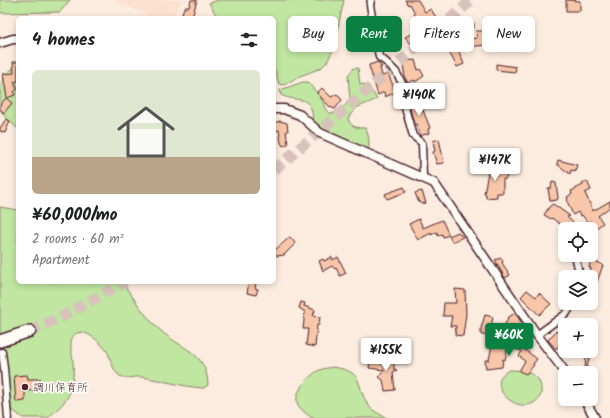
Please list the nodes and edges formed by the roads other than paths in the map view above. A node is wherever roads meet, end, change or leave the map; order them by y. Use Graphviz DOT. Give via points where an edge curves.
graph roads {
  1 [pos="371,0"];
  2 [pos="16,39"];
  3 [pos="0,43"];
  4 [pos="276,109"];
  5 [pos="423,177"];
  6 [pos="569,310"];
  7 [pos="537,334"];
  8 [pos="0,336"];
  9 [pos="0,341"];
  10 [pos="2,352"];
  11 [pos="561,366"];
  12 [pos="588,406"];
  13 [pos="8,418"];
  14 [pos="594,418"];
  1 -- 5 [label="street" via="379,57 396,72 403,85 402,97 413,136 422,143"];
  2 -- 3 [label="street"];
  4 -- 5 [label="street" via="300,115 320,133"];
  5 -- 7 [label="street" via="434,183"];
  6 -- 7 [label="street"];
  7 -- 11 [label="street"];
  8 -- 9 [label="highway" via="29,328"];
  10 -- 13 [label="street"];
  12 -- 14 [label="street"];
}
